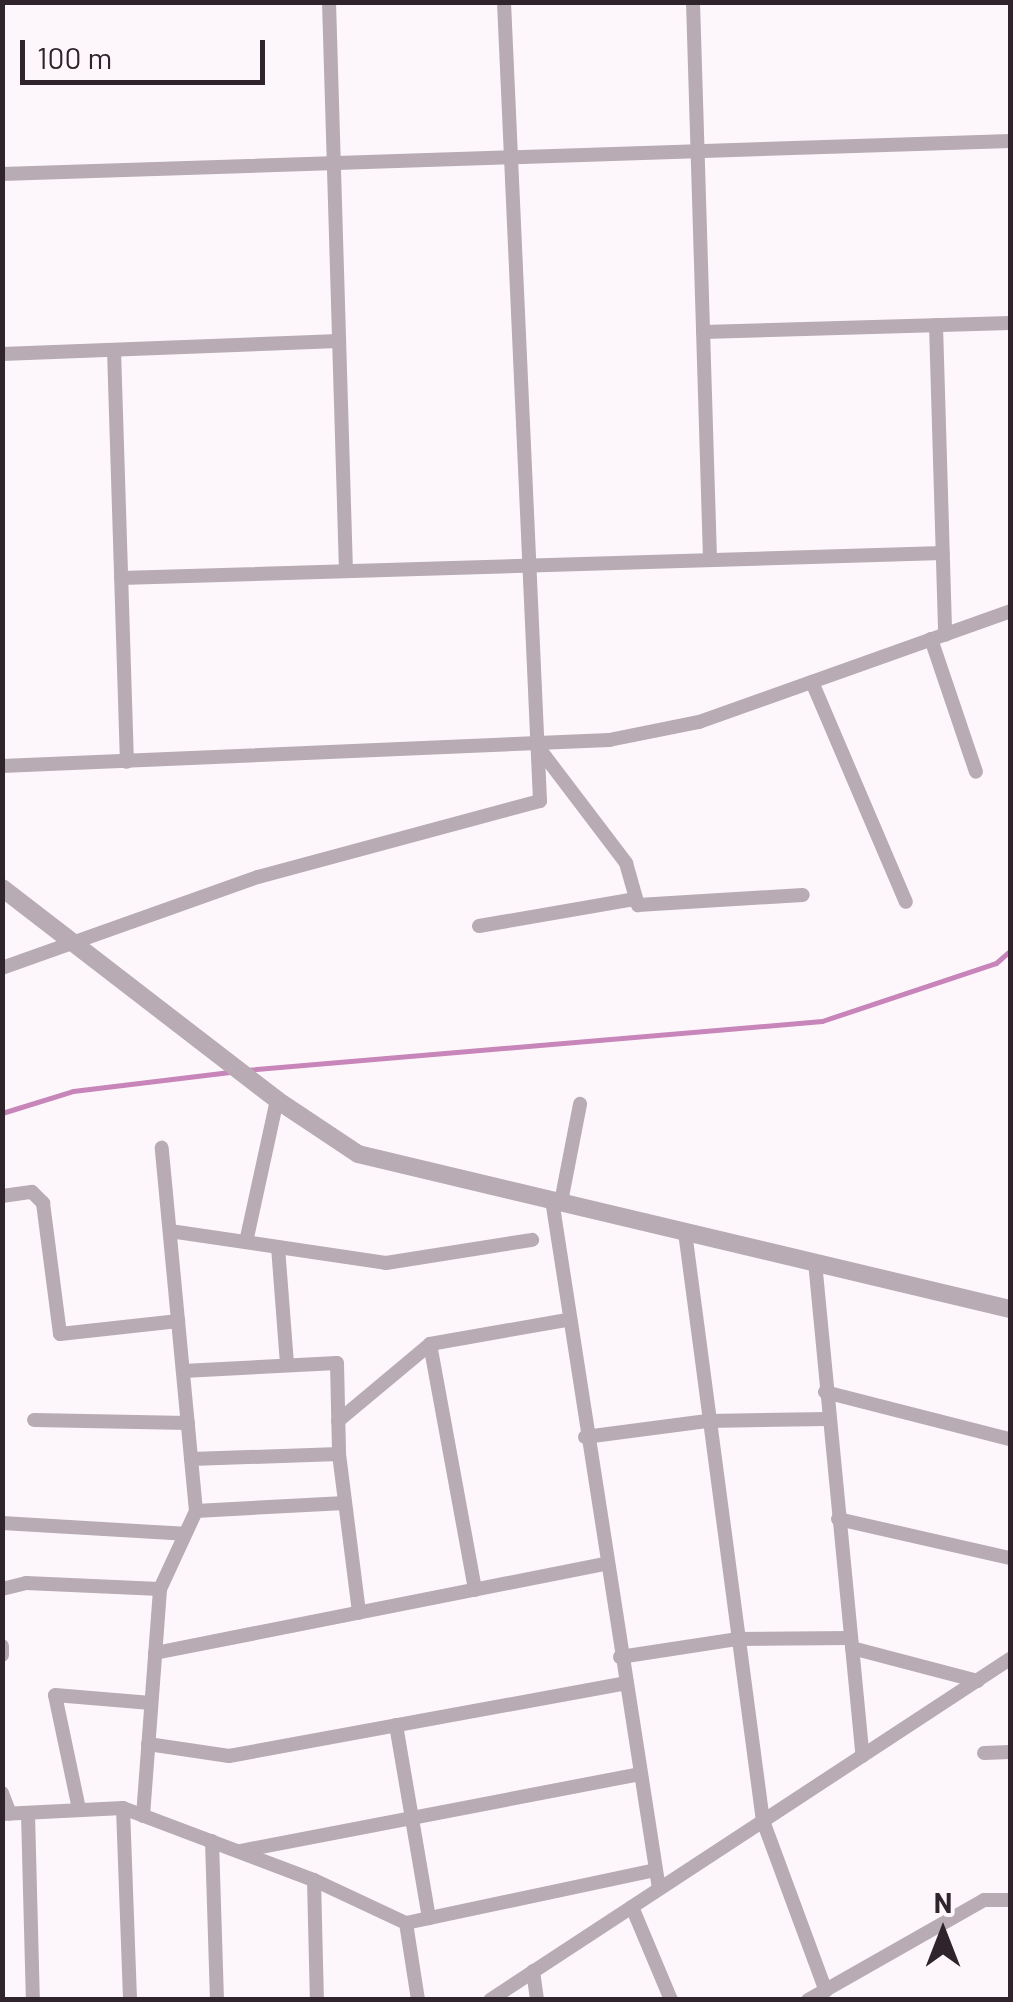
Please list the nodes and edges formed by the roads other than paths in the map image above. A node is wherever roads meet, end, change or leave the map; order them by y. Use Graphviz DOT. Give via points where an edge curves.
graph roads {
  1 [pos="329,2"];
  2 [pos="504,2"];
  3 [pos="693,2"];
  4 [pos="1010,141"];
  5 [pos="698,151"];
  6 [pos="508,157"];
  7 [pos="334,163"];
  8 [pos="2,174"];
  9 [pos="1010,322"];
  10 [pos="936,325"];
  11 [pos="703,332"];
  12 [pos="339,341"];
  13 [pos="114,350"];
  14 [pos="2,354"];
  15 [pos="943,553"];
  16 [pos="710,560"];
  17 [pos="528,566"];
  18 [pos="346,571"];
  19 [pos="121,578"];
  20 [pos="1010,611"];
  21 [pos="938,637"];
  22 [pos="812,682"];
  23 [pos="538,746"];
  24 [pos="127,762"];
  25 [pos="2,766"];
  26 [pos="976,772"];
  27 [pos="2,888"];
  28 [pos="803,895"];
  29 [pos="636,900"];
  30 [pos="906,902"];
  31 [pos="480,926"];
  32 [pos="74,942"];
  33 [pos="2,968"];
  34 [pos="277,1100"];
  35 [pos="580,1104"];
  36 [pos="162,1148"];
  37 [pos="2,1196"];
  38 [pos="556,1201"];
  39 [pos="170,1231"];
  40 [pos="685,1232"];
  41 [pos="532,1240"];
  42 [pos="246,1242"];
  43 [pos="278,1247"];
  44 [pos="815,1262"];
  45 [pos="1010,1309"];
  46 [pos="566,1320"];
  47 [pos="178,1321"];
  48 [pos="430,1344"];
  49 [pos="287,1365"];
  50 [pos="183,1371"];
  51 [pos="824,1392"];
  52 [pos="828,1418"];
  53 [pos="34,1420"];
  54 [pos="338,1421"];
  55 [pos="707,1421"];
  56 [pos="188,1422"];
  57 [pos="585,1437"];
  58 [pos="1010,1440"];
  59 [pos="339,1454"];
  60 [pos="191,1459"];
  61 [pos="345,1503"];
  62 [pos="196,1511"];
  63 [pos="838,1520"];
  64 [pos="2,1523"];
  65 [pos="185,1534"];
  66 [pos="1010,1558"];
  67 [pos="606,1564"];
  68 [pos="2,1589"];
  69 [pos="160,1589"];
  70 [pos="475,1590"];
  71 [pos="358,1612"];
  72 [pos="737,1639"];
  73 [pos="851,1643"];
  74 [pos="2,1646"];
  75 [pos="155,1653"];
  76 [pos="2,1655"];
  77 [pos="620,1656"];
  78 [pos="1010,1659"];
  79 [pos="978,1680"];
  80 [pos="625,1684"];
  81 [pos="151,1703"];
  82 [pos="396,1725"];
  83 [pos="148,1744"];
  84 [pos="984,1752"];
  85 [pos="1010,1752"];
  86 [pos="863,1756"];
  87 [pos="640,1774"];
  88 [pos="2,1793"];
  89 [pos="123,1808"];
  90 [pos="79,1809"];
  91 [pos="6,1814"];
  92 [pos="28,1814"];
  93 [pos="143,1816"];
  94 [pos="411,1819"];
  95 [pos="762,1821"];
  96 [pos="212,1841"];
  97 [pos="239,1852"];
  98 [pos="656,1870"];
  99 [pos="314,1880"];
  100 [pos="659,1889"];
  101 [pos="1010,1900"];
  102 [pos="632,1907"];
  103 [pos="429,1918"];
  104 [pos="406,1923"];
  105 [pos="533,1971"];
  106 [pos="826,1991"];
  107 [pos="33,2000"];
  108 [pos="130,2000"];
  109 [pos="217,2000"];
  110 [pos="317,2000"];
  111 [pos="418,2000"];
  112 [pos="490,2000"];
  113 [pos="537,2000"];
  114 [pos="671,2000"];
  115 [pos="808,2000"];
  1 -- 7 [label="street"];
  2 -- 6 [label="street"];
  3 -- 5 [label="street"];
  4 -- 5 [label="street"];
  5 -- 6 [label="street"];
  5 -- 11 [label="street"];
  6 -- 7 [label="street"];
  6 -- 17 [label="street"];
  7 -- 8 [label="street"];
  7 -- 12 [label="street"];
  9 -- 10 [label="street"];
  10 -- 11 [label="street"];
  10 -- 15 [label="street"];
  11 -- 16 [label="street"];
  12 -- 13 [label="street"];
  12 -- 18 [label="street"];
  13 -- 14 [label="street"];
  13 -- 19 [label="street"];
  15 -- 16 [label="street"];
  15 -- 21 [label="street"];
  16 -- 17 [label="street"];
  17 -- 18 [label="street"];
  17 -- 23 [label="street"];
  18 -- 19 [label="street"];
  19 -- 24 [label="street"];
  20 -- 21 [label="street"];
  21 -- 22 [label="street"];
  21 -- 26 [label="street"];
  22 -- 23 [label="street" via="700,722"];
  22 -- 30 [label="street"];
  23 -- 24 [label="street"];
  23 -- 29 [label="street" via="626,863"];
  23 -- 32 [label="street" via="540,801 258,877"];
  24 -- 25 [label="street"];
  27 -- 32 [label="street"];
  28 -- 29 [label="street" via="638,906"];
  29 -- 31 [label="street"];
  32 -- 33 [label="street"];
  32 -- 34 [label="street"];
  34 -- 38 [label="street" via="358,1154"];
  34 -- 42 [label="street"];
  35 -- 38 [label="street"];
  36 -- 39 [label="street"];
  37 -- 47 [label="street" via="32,1192 43,1203 60,1334"];
  38 -- 40 [label="street"];
  38 -- 46 [label="street"];
  39 -- 42 [label="street"];
  39 -- 47 [label="street"];
  40 -- 44 [label="street"];
  40 -- 55 [label="street"];
  41 -- 43 [label="street" via="386,1263"];
  42 -- 43 [label="street"];
  43 -- 49 [label="street"];
  44 -- 45 [label="street"];
  44 -- 51 [label="street"];
  46 -- 48 [label="street"];
  46 -- 57 [label="street"];
  47 -- 50 [label="street"];
  48 -- 54 [label="street"];
  48 -- 70 [label="street"];
  49 -- 50 [label="street"];
  49 -- 54 [label="street" via="336,1363"];
  50 -- 56 [label="street"];
  51 -- 52 [label="street"];
  51 -- 58 [label="street"];
  52 -- 55 [label="street"];
  52 -- 63 [label="street"];
  53 -- 56 [label="street"];
  54 -- 59 [label="street"];
  55 -- 57 [label="street"];
  55 -- 72 [label="street"];
  56 -- 60 [label="street"];
  57 -- 67 [label="street"];
  59 -- 60 [label="street"];
  59 -- 61 [label="street"];
  60 -- 62 [label="street"];
  61 -- 62 [label="street"];
  61 -- 71 [label="street"];
  62 -- 65 [label="street"];
  63 -- 66 [label="street"];
  63 -- 73 [label="street"];
  64 -- 65 [label="street"];
  65 -- 69 [label="street"];
  67 -- 70 [label="street"];
  67 -- 77 [label="street"];
  68 -- 69 [label="street"];
  69 -- 75 [label="street"];
  70 -- 71 [label="street"];
  71 -- 75 [label="street"];
  72 -- 73 [label="street"];
  72 -- 77 [label="street"];
  72 -- 95 [label="street"];
  73 -- 79 [label="street"];
  73 -- 86 [label="street"];
  74 -- 76 [label="street"];
  75 -- 81 [label="street"];
  77 -- 80 [label="street"];
  78 -- 79 [label="street"];
  79 -- 86 [label="street"];
  80 -- 82 [label="street"];
  80 -- 87 [label="street"];
  81 -- 83 [label="street"];
  81 -- 90 [label="street" via="55,1695"];
  82 -- 83 [label="street" via="229,1756"];
  82 -- 94 [label="street"];
  83 -- 93 [label="street"];
  84 -- 85 [label="street"];
  86 -- 95 [label="street"];
  87 -- 94 [label="street"];
  87 -- 98 [label="street"];
  88 -- 91 [label="street"];
  89 -- 90 [label="street"];
  89 -- 93 [label="street"];
  89 -- 108 [label="street"];
  90 -- 92 [label="street"];
  91 -- 92 [label="street"];
  92 -- 107 [label="street"];
  93 -- 96 [label="street"];
  94 -- 97 [label="street"];
  94 -- 103 [label="street"];
  95 -- 100 [label="street"];
  95 -- 106 [label="street"];
  96 -- 97 [label="street"];
  96 -- 109 [label="street"];
  97 -- 99 [label="street"];
  98 -- 100 [label="street"];
  98 -- 103 [label="street"];
  99 -- 104 [label="street"];
  99 -- 110 [label="street"];
  100 -- 102 [label="street"];
  101 -- 106 [label="street" via="984,1900"];
  102 -- 105 [label="street"];
  102 -- 114 [label="street"];
  103 -- 104 [label="street"];
  104 -- 111 [label="street"];
  105 -- 112 [label="street"];
  105 -- 113 [label="street"];
  106 -- 115 [label="street"];
}
